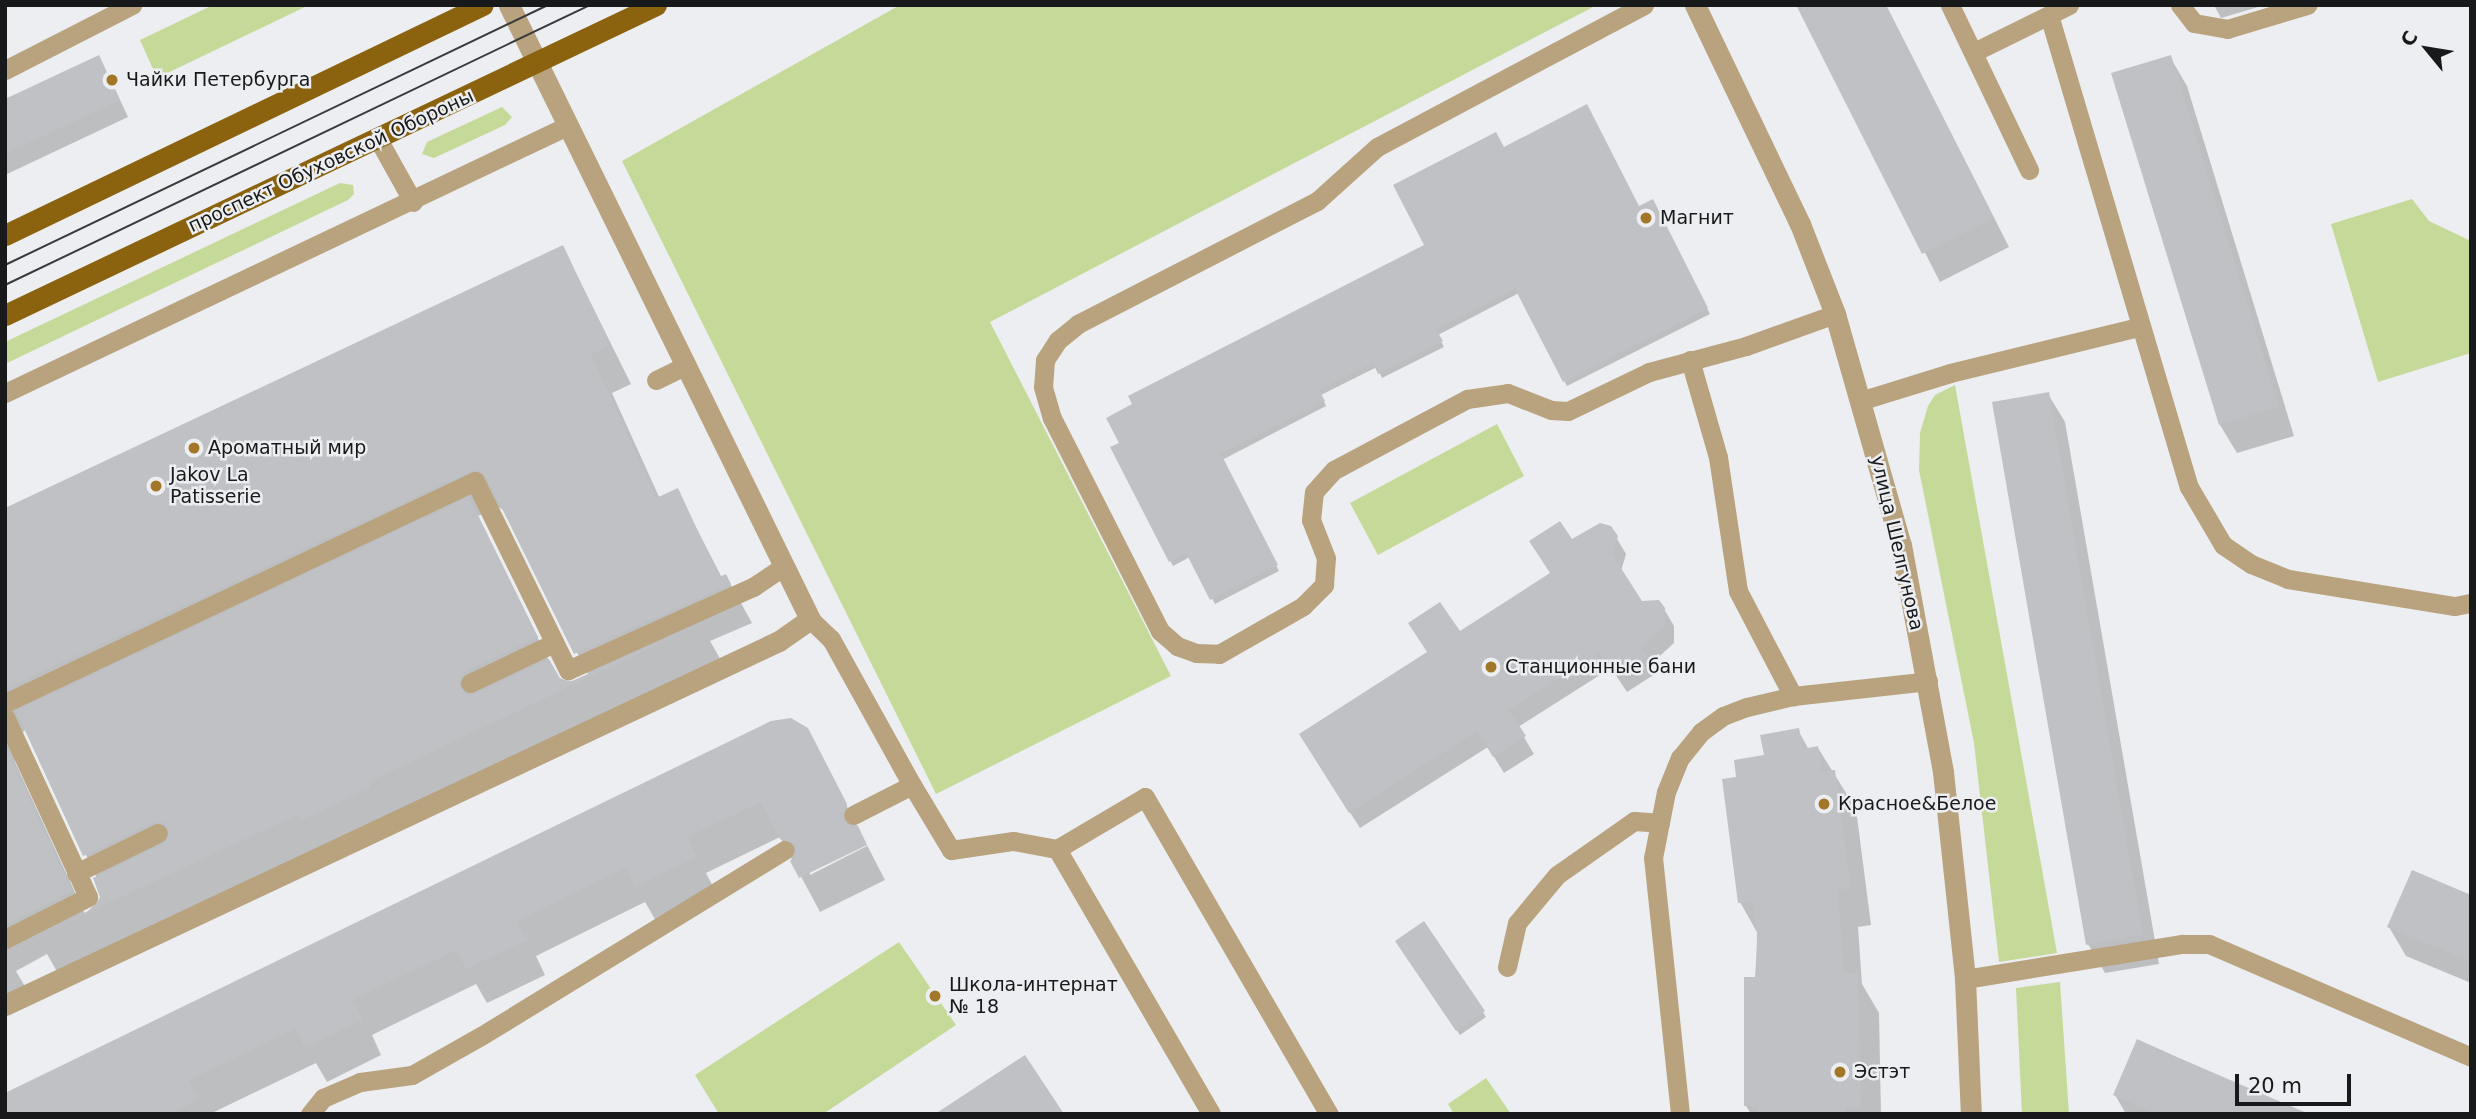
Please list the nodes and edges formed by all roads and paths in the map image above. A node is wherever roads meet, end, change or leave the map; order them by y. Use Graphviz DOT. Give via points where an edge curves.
graph roads {
  1 [pos="132,5"];
  2 [pos="483,5"];
  3 [pos="509,5"];
  4 [pos="656,5"];
  5 [pos="1644,5"];
  6 [pos="1695,5"];
  7 [pos="1950,5"];
  8 [pos="2069,5"];
  9 [pos="2180,5"];
  10 [pos="2307,5"];
  11 [pos="2049,15"];
  12 [pos="1974,52"];
  13 [pos="536,63"];
  14 [pos="5,70"];
  15 [pos="567,126"];
  16 [pos="378,139"];
  17 [pos="2029,170"];
  18 [pos="414,202"];
  19 [pos="5,235"];
  20 [pos="1835,314"];
  21 [pos="5,315"];
  22 [pos="2138,327"];
  23 [pos="1690,360"];
  24 [pos="685,366"];
  25 [pos="656,380"];
  26 [pos="5,393"];
  27 [pos="1863,400"];
  28 [pos="784,566"];
  29 [pos="2471,603"];
  30 [pos="810,619"];
  31 [pos="554,643"];
  32 [pos="1928,681"];
  33 [pos="470,683"];
  34 [pos="1793,696"];
  35 [pos="5,703"];
  36 [pos="5,717"];
  37 [pos="912,785"];
  38 [pos="853,815"];
  39 [pos="1660,823"];
  40 [pos="158,833"];
  41 [pos="1057,849"];
  42 [pos="785,850"];
  43 [pos="76,873"];
  44 [pos="5,939"];
  45 [pos="1507,967"];
  46 [pos="1965,979"];
  47 [pos="5,1005"];
  48 [pos="2471,1057"];
  49 [pos="310,1114"];
  50 [pos="1211,1114"];
  51 [pos="1329,1114"];
  52 [pos="1680,1114"];
  53 [pos="1971,1114"];
  1 -- 14 [label="lane"];
  2 -- 19 [label="main road"];
  3 -- 13 [label="street"];
  4 -- 13 [label="main road, проспект Обуховской Обороны"];
  5 -- 23 [label="lane" via="1377,147 1317,201 1078,324 1058,340 1045,360 1043,387 1052,418 1160,631 1177,646 1219,654 1303,606 1324,585 1326,558 1311,520 1314,492 1334,470 1466,399 1508,393 1551,410 1568,411 1649,372"];
  6 -- 20 [label="street, улица Шелгунова" via="1800,223"];
  7 -- 12 [label="lane"];
  8 -- 11 [label="lane"];
  9 -- 10 [label="lane" via="2194,23 2227,29"];
  11 -- 12 [label="lane"];
  11 -- 22 [label="lane"];
  12 -- 17 [label="lane"];
  13 -- 15 [label="street"];
  13 -- 16 [label="main road, проспект Обуховской Обороны"];
  15 -- 18 [label="lane"];
  15 -- 24 [label="street"];
  16 -- 18 [label="lane"];
  16 -- 21 [label="main road, проспект Обуховской Обороны"];
  18 -- 26 [label="lane"];
  20 -- 23 [label="lane"];
  20 -- 27 [label="street, улица Шелгунова"];
  22 -- 27 [label="lane" via="1950,373"];
  22 -- 29 [label="lane" via="2189,487 2223,545 2251,564 2288,579 2455,606"];
  23 -- 34 [label="lane" via="1718,457 1738,592"];
  24 -- 25 [label="lane"];
  24 -- 28 [label="street"];
  27 -- 32 [label="street, улица Шелгунова"];
  28 -- 30 [label="street"];
  28 -- 31 [label="lane" via="753,587 568,670"];
  30 -- 37 [label="lane" via="831,639"];
  30 -- 47 [label="street" via="779,641"];
  31 -- 33 [label="lane"];
  31 -- 35 [label="lane" via="475,481"];
  32 -- 34 [label="lane"];
  32 -- 46 [label="street, улица Шелгунова" via="1943,772"];
  34 -- 39 [label="lane" via="1723,716 1701,732 1680,758"];
  36 -- 43 [label="lane"];
  37 -- 38 [label="lane"];
  37 -- 41 [label="lane" via="951,850 1013,841"];
  39 -- 45 [label="lane" via="1634,821 1557,875 1517,923"];
  39 -- 52 [label="lane" via="1653,858"];
  40 -- 43 [label="lane"];
  41 -- 50 [label="lane"];
  41 -- 51 [label="lane" via="1145,797"];
  42 -- 49 [label="lane" via="481,1037 412,1075 360,1082 324,1098"];
  43 -- 44 [label="lane" via="88,897"];
  46 -- 48 [label="lane" via="2182,944 2208,944"];
  46 -- 53 [label="street, улица Шелгунова"];
}
